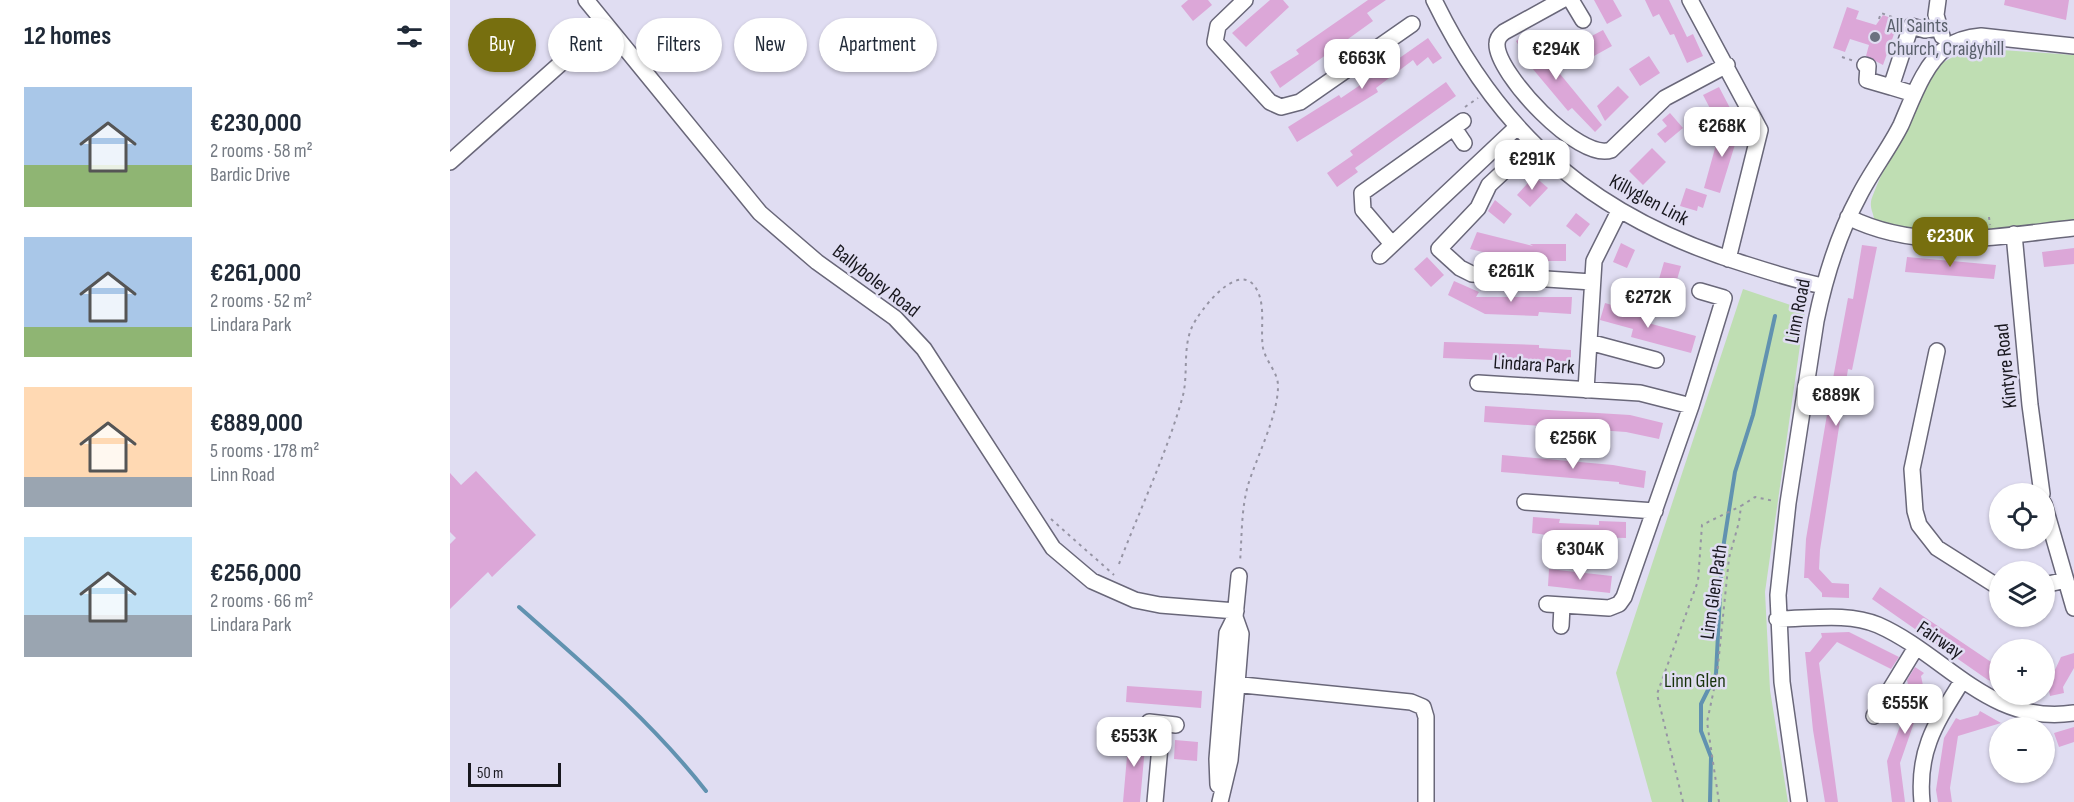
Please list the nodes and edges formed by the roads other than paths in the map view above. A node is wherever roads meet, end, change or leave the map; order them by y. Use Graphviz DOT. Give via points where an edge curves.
graph roads {
  1 [pos="586,0"];
  2 [pos="1245,0"];
  3 [pos="1434,0"];
  4 [pos="1562,0"];
  5 [pos="1571,0"];
  6 [pos="1690,0"];
  7 [pos="1938,0"];
  8 [pos="600,18"];
  9 [pos="1583,20"];
  10 [pos="1412,24"];
  11 [pos="1939,28"];
  12 [pos="2074,46"];
  13 [pos="624,47"];
  14 [pos="1946,47"];
  15 [pos="1727,65"];
  16 [pos="1865,65"];
  17 [pos="551,72"];
  18 [pos="1891,87"];
  19 [pos="1914,94"];
  20 [pos="1516,127"];
  21 [pos="1464,143"];
  22 [pos="450,162"];
  23 [pos="1504,171"];
  24 [pos="1619,211"];
  25 [pos="1848,218"];
  26 [pos="2074,228"];
  27 [pos="2014,234"];
  28 [pos="1392,244"];
  29 [pos="1380,256"];
  30 [pos="1728,259"];
  31 [pos="1592,282"];
  32 [pos="1823,286"];
  33 [pos="1700,291"];
  34 [pos="1589,342"];
  35 [pos="1937,351"];
  36 [pos="1656,360"];
  37 [pos="1478,383"];
  38 [pos="1586,390"];
  39 [pos="1692,406"];
  40 [pos="2041,483"];
  41 [pos="1525,502"];
  42 [pos="1655,511"];
  43 [pos="2055,542"];
  44 [pos="1239,576"];
  45 [pos="2066,580"];
  46 [pos="1989,581"];
  47 [pos="2055,582"];
  48 [pos="1547,604"];
  49 [pos="1562,606"];
  50 [pos="2074,608"];
  51 [pos="1236,614"];
  52 [pos="1777,619"];
  53 [pos="1561,626"];
  54 [pos="1915,649"];
  55 [pos="1962,681"];
  56 [pos="1230,684"];
  57 [pos="2074,713"];
  58 [pos="1874,716"];
  59 [pos="1162,724"];
  60 [pos="1155,802"];
  61 [pos="1219,802"];
  62 [pos="1426,802"];
  63 [pos="1798,802"];
  64 [pos="1922,802"];
  1 -- 8 [label="street, Ballyboley Road"];
  2 -- 10 [label="street" via="1218,26 1215,42 1270,102 1280,107 1300,102"];
  3 -- 20 [label="street, Killyglen Link" via="1455,42"];
  4 -- 15 [label="street" via="1504,32 1498,48 1511,73 1544,115 1572,140 1594,150 1611,150 1665,98"];
  5 -- 9 [label="street"];
  6 -- 15 [label="street"];
  7 -- 11 [label="street"];
  11 -- 14 [label="street"];
  11 -- 18 [label="street" via="1911,26"];
  12 -- 14 [label="street" via="1982,36"];
  13 -- 51 [label="street, Ballyboley Road" via="760,213 817,262 895,318 924,349 1053,548 1106,588 1159,613"];
  14 -- 19 [label="street, Linn Road"];
  15 -- 30 [label="street" via="1760,133"];
  16 -- 18 [label="street" via="1867,80"];
  17 -- 22 [label="street"];
  18 -- 19 [label="street"];
  19 -- 25 [label="street, Linn Road" via="1900,127"];
  20 -- 24 [label="street, Killyglen Link" via="1563,172"];
  20 -- 28 [label="street"];
  21 -- 28 [label="street" via="1459,125 1362,193 1363,210"];
  23 -- 31 [label="street" via="1489,184 1478,208 1439,249 1473,274"];
  24 -- 30 [label="street, Killyglen Link" via="1695,248"];
  24 -- 31 [label="street, Lindara Park" via="1594,261"];
  25 -- 27 [label="street" via="1931,240"];
  25 -- 32 [label="street, Linn Road"];
  26 -- 27 [label="street"];
  27 -- 40 [label="street, Kintyre Road"];
  28 -- 29 [label="street"];
  30 -- 32 [label="street, Killyglen Link"];
  31 -- 34 [label="street, Lindara Park"];
  32 -- 52 [label="street, Linn Road" via="1788,503"];
  33 -- 39 [label="street" via="1724,298"];
  34 -- 36 [label="street"];
  34 -- 38 [label="street, Lindara Park"];
  35 -- 46 [label="street" via="1912,469 1915,511 1919,525 1937,548"];
  37 -- 38 [label="street, Lindara Park"];
  38 -- 39 [label="street, Lindara Park" via="1647,394"];
  39 -- 42 [label="street"];
  41 -- 42 [label="street"];
  42 -- 49 [label="street" via="1620,603 1610,608"];
  43 -- 45 [label="street"];
  44 -- 51 [label="street"];
  45 -- 47 [label="street"];
  45 -- 50 [label="street"];
  48 -- 49 [label="street"];
  49 -- 53 [label="street"];
  51 -- 56 [label="street" via="1241,634"];
  52 -- 54 [label="street, Fairway" via="1863,620 1886,629"];
  52 -- 63 [label="street, Linn Road"];
  54 -- 55 [label="street, Fairway"];
  54 -- 58 [label="street"];
  55 -- 57 [label="street, Fairway" via="2020,711 2043,715"];
  55 -- 64 [label="street" via="1926,747 1921,769"];
  56 -- 61 [label="street" via="1230,760"];
  56 -- 62 [label="street" via="1402,701 1423,707"];
  59 -- 60 [label="street"];
}
